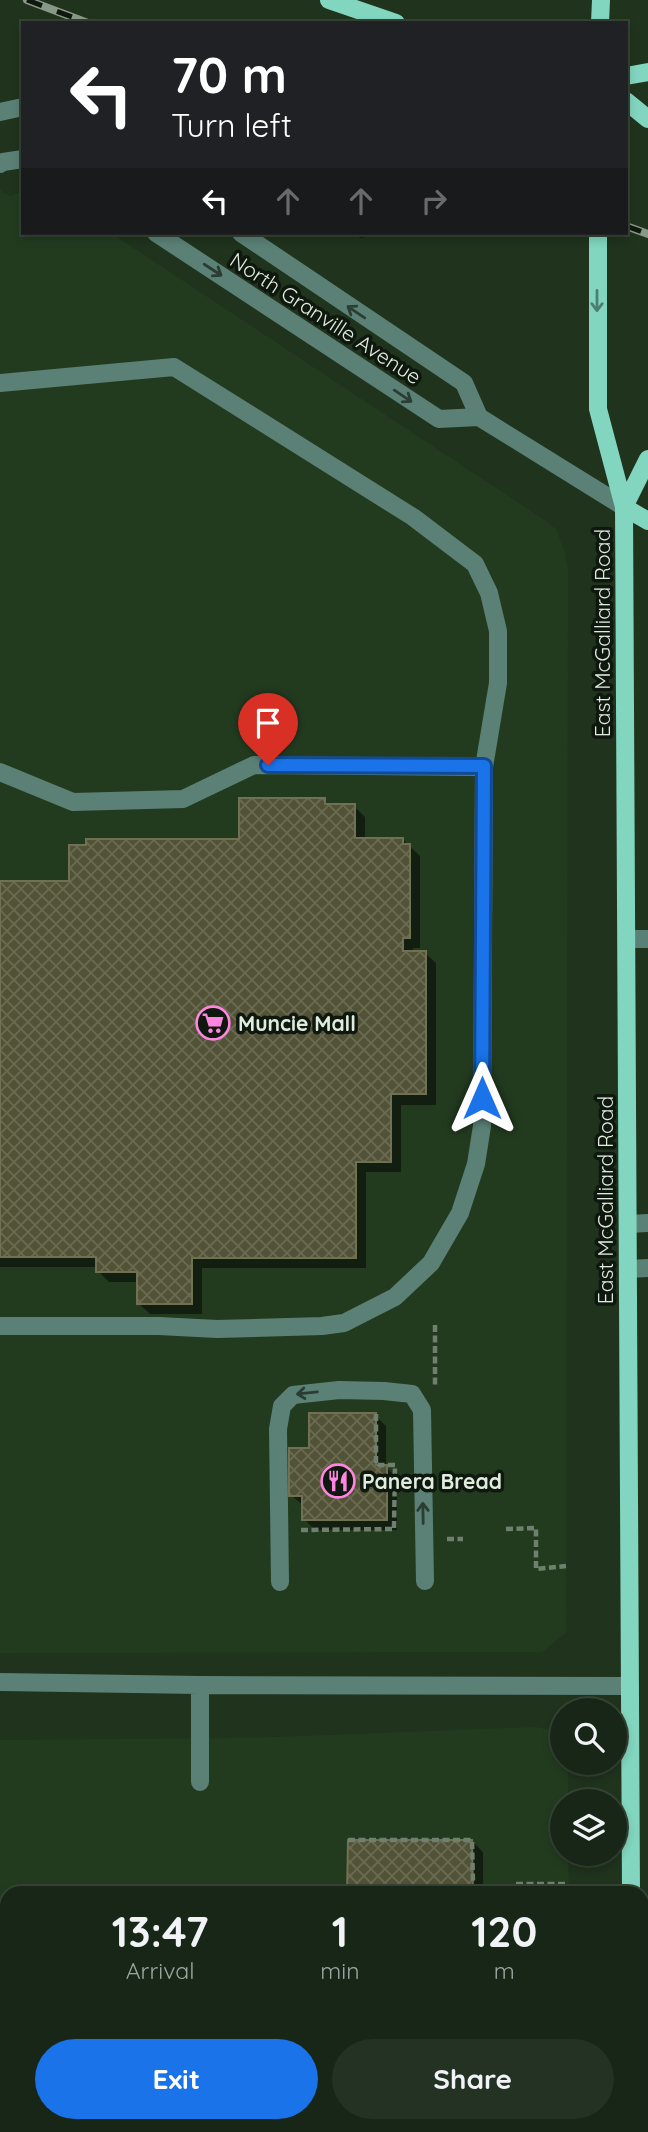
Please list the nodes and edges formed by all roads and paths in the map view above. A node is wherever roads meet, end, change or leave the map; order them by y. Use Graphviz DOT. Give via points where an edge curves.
graph roads {
  1 [pos="329,0"];
  2 [pos="601,0"];
  3 [pos="390,21"];
  4 [pos="600,21"];
  5 [pos="648,72"];
  6 [pos="628,76"];
  7 [pos="628,103"];
  8 [pos="21,107"];
  9 [pos="0,112"];
  10 [pos="648,119"];
  11 [pos="21,159"];
  12 [pos="1,161"];
  13 [pos="159,235"];
  14 [pos="243,235"];
  15 [pos="598,235"];
  16 [pos="0,383"];
  17 [pos="479,417"];
  18 [pos="648,459"];
  19 [pos="625,507"];
  20 [pos="648,521"];
  21 [pos="484,766"];
  22 [pos="0,772"];
  23 [pos="626,939"];
  24 [pos="648,939"];
  25 [pos="648,1223"];
  26 [pos="628,1224"];
  27 [pos="648,1268"];
  28 [pos="628,1269"];
  29 [pos="0,1326"];
  30 [pos="364,1413"];
  31 [pos="403,1526"];
  32 [pos="394,1529"];
  33 [pos="506,1529"];
  34 [pos="294,1530"];
  35 [pos="566,1566"];
  36 [pos="425,1581"];
  37 [pos="280,1582"];
  38 [pos="0,1682"];
  39 [pos="200,1685"];
  40 [pos="630,1686"];
  41 [pos="200,1782"];
  42 [pos="348,1840"];
  43 [pos="473,1884"];
  44 [pos="516,1885"];
  45 [pos="568,1885"];
  46 [pos="631,1886"];
  1 -- 3 [label="main road"];
  2 -- 4 [label="main road"];
  5 -- 6 [label="main road"];
  7 -- 10 [label="main road"];
  8 -- 9 [label="lane"];
  11 -- 12 [label="lane"];
  13 -- 17 [label="lane, North Granville Avenue, one-way" via="439,419"];
  17 -- 14 [label="lane, North Granville Avenue, one-way" via="464,383"];
  15 -- 19 [label="main road, East McGalliard Road, one-way" via="598,408"];
  16 -- 21 [label="lane" via="174,367 413,517 475,564 489,593 498,632 498,683"];
  17 -- 19 [label="lane"];
  18 -- 19 [label="main road, East McGalliard Road"];
  19 -- 20 [label="main road"];
  19 -- 23 [label="main road, East McGalliard Road"];
  21 -- 22 [label="lane" via="254,765 183,799 73,802"];
  21 -- 29 [label="lane" via="482,1126 460,1213 430,1263 395,1297 344,1323 218,1329"];
  23 -- 24 [label="lane"];
  23 -- 26 [label="main road, East McGalliard Road"];
  25 -- 26 [label="lane"];
  26 -- 28 [label="main road, East McGalliard Road"];
  27 -- 28 [label="lane"];
  28 -- 40 [label="main road, East McGalliard Road"];
  30 -- 32 [label="path" via="376,1413 376,1465 395,1465"];
  31 -- 32 [label="path"];
  32 -- 34 [label="path"];
  33 -- 35 [label="path" via="536,1528 536,1569"];
  36 -- 37 [label="lane, one-way" via="422,1409 412,1394 339,1390 293,1395 282,1406 278,1429"];
  38 -- 39 [label="lane"];
  39 -- 40 [label="lane"];
  39 -- 41 [label="lane"];
  40 -- 46 [label="main road, East McGalliard Road"];
  42 -- 43 [label="path" via="472,1840"];
  44 -- 45 [label="path"];
}
